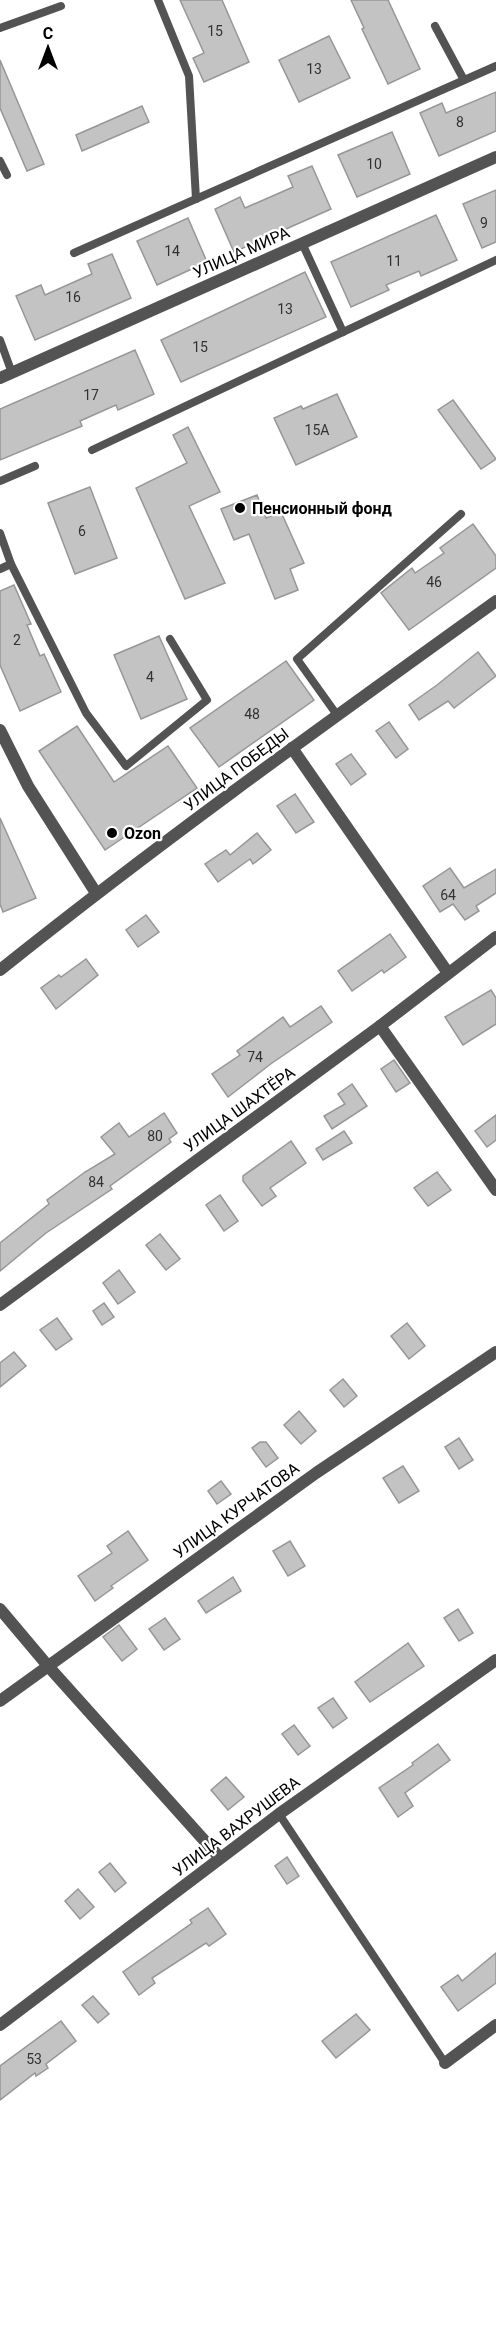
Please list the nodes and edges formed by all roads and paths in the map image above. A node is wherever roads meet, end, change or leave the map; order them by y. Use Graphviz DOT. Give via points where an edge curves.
graph roads {
  1 [pos="158,0"];
  2 [pos="61,6"];
  3 [pos="435,26"];
  4 [pos="0,28"];
  5 [pos="496,66"];
  6 [pos="464,80"];
  7 [pos="496,157"];
  8 [pos="0,161"];
  9 [pos="7,175"];
  10 [pos="195,199"];
  11 [pos="302,243"];
  12 [pos="74,253"];
  13 [pos="496,260"];
  14 [pos="344,332"];
  15 [pos="0,340"];
  16 [pos="12,373"];
  17 [pos="0,378"];
  18 [pos="92,450"];
  19 [pos="35,466"];
  20 [pos="0,481"];
  21 [pos="461,514"];
  22 [pos="0,533"];
  23 [pos="11,564"];
  24 [pos="0,569"];
  25 [pos="496,601"];
  26 [pos="170,639"];
  27 [pos="337,715"];
  28 [pos="0,730"];
  29 [pos="292,748"];
  30 [pos="96,893"];
  31 [pos="496,937"];
  32 [pos="0,970"];
  33 [pos="448,973"];
  34 [pos="380,1026"];
  35 [pos="496,1190"];
  36 [pos="0,1305"];
  37 [pos="496,1352"];
  38 [pos="0,1609"];
  39 [pos="496,1660"];
  40 [pos="48,1666"];
  41 [pos="0,1701"];
  42 [pos="279,1814"];
  43 [pos="220,1858"];
  44 [pos="0,2025"];
  45 [pos="496,2025"];
  46 [pos="445,2063"];
  1 -- 10 [label="lane" via="189,76"];
  2 -- 4 [label="lane"];
  3 -- 6 [label="lane"];
  5 -- 6 [label="lane"];
  6 -- 10 [label="lane"];
  7 -- 11 [label="street, УЛИЦА МИРА"];
  8 -- 9 [label="lane"];
  10 -- 12 [label="lane"];
  11 -- 14 [label="lane"];
  11 -- 16 [label="street, УЛИЦА МИРА"];
  13 -- 14 [label="lane"];
  14 -- 18 [label="lane"];
  15 -- 16 [label="lane"];
  16 -- 17 [label="street, УЛИЦА МИРА"];
  19 -- 20 [label="lane"];
  21 -- 27 [label="lane" via="297,659"];
  22 -- 23 [label="lane"];
  23 -- 24 [label="lane"];
  23 -- 26 [label="lane" via="86,713 126,765 207,700"];
  25 -- 27 [label="street, УЛИЦА ПОБЕДЫ"];
  27 -- 29 [label="street, УЛИЦА ПОБЕДЫ"];
  28 -- 30 [label="street" via="28,786"];
  29 -- 30 [label="street, УЛИЦА ПОБЕДЫ"];
  29 -- 33 [label="street"];
  30 -- 32 [label="street, УЛИЦА ПОБЕДЫ"];
  31 -- 33 [label="street, УЛИЦА ШАХТЁРА"];
  33 -- 34 [label="street, УЛИЦА ШАХТЁРА"];
  34 -- 35 [label="street"];
  34 -- 36 [label="street, УЛИЦА ШАХТЁРА"];
  37 -- 40 [label="street, УЛИЦА КУРЧАТОВА" via="316,1473"];
  38 -- 40 [label="street"];
  39 -- 42 [label="street, УЛИЦА ВАХРУШЕВА"];
  40 -- 41 [label="street, УЛИЦА КУРЧАТОВА"];
  40 -- 43 [label="street"];
  42 -- 43 [label="street, УЛИЦА ВАХРУШЕВА"];
  42 -- 46 [label="lane"];
  43 -- 44 [label="street, УЛИЦА ВАХРУШЕВА"];
  45 -- 46 [label="street"];
}
